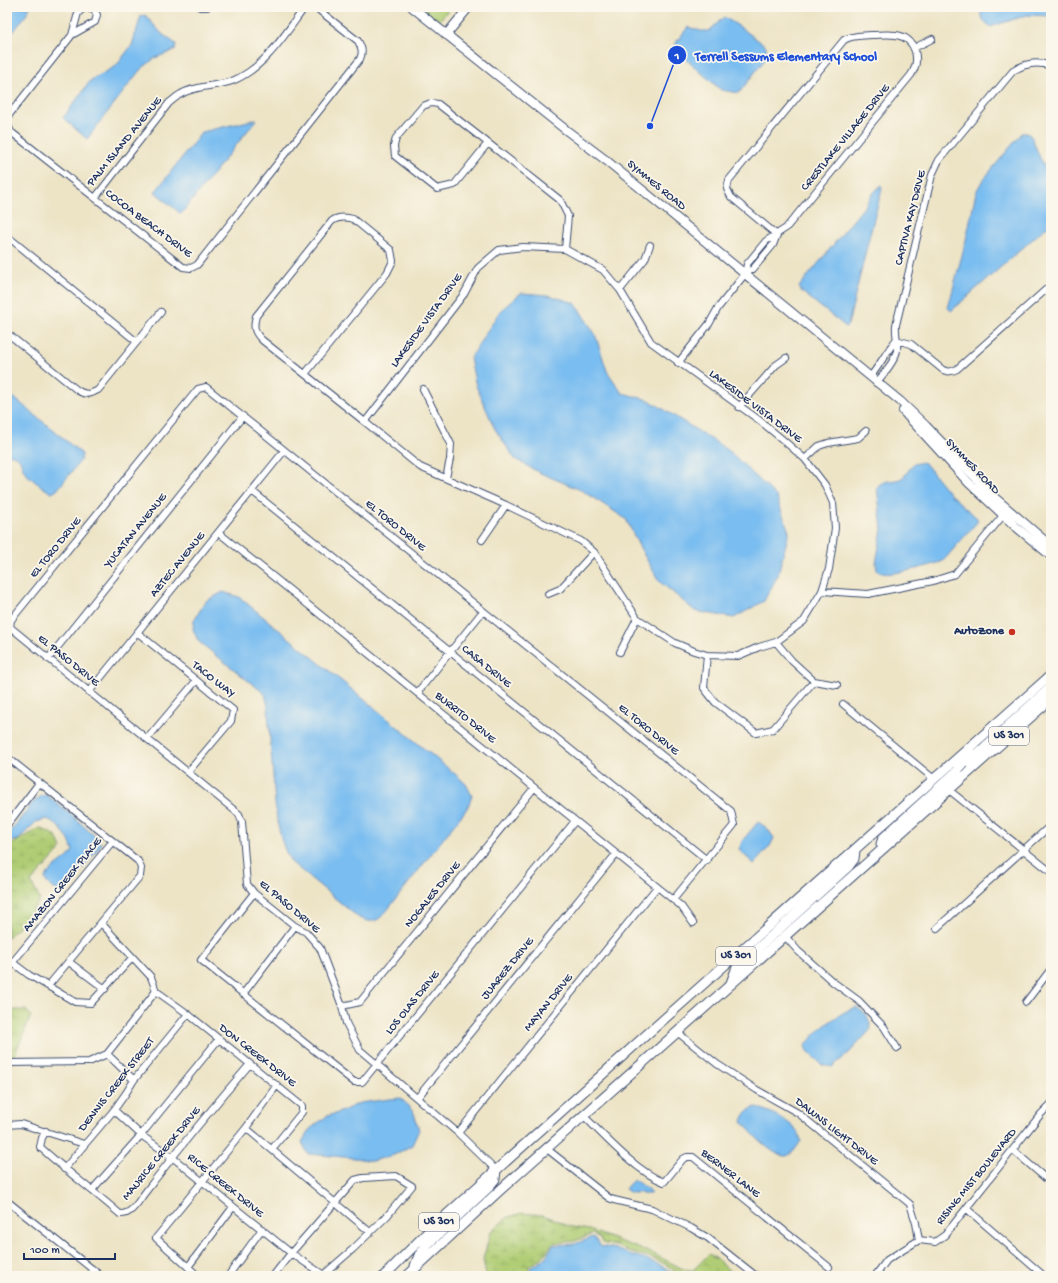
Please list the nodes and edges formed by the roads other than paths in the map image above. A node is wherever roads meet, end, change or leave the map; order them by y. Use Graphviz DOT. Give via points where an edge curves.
graph roads {
  1 [pos="200,7"];
  2 [pos="207,7"];
  3 [pos="305,7"];
  4 [pos="315,7"];
  5 [pos="412,7"];
  6 [pos="469,7"];
  7 [pos="72,35"];
  8 [pos="446,35"];
  9 [pos="932,39"];
  10 [pos="914,48"];
  11 [pos="1051,66"];
  12 [pos="488,143"];
  13 [pos="95,198"];
  14 [pos="777,235"];
  15 [pos="7,236"];
  16 [pos="650,245"];
  17 [pos="565,248"];
  18 [pos="745,274"];
  19 [pos="1051,285"];
  20 [pos="620,290"];
  21 [pos="161,312"];
  22 [pos="7,333"];
  23 [pos="896,340"];
  24 [pos="137,342"];
  25 [pos="786,358"];
  26 [pos="678,363"];
  27 [pos="305,374"];
  28 [pos="876,383"];
  29 [pos="423,389"];
  30 [pos="739,407"];
  31 [pos="243,416"];
  32 [pos="365,422"];
  33 [pos="866,431"];
  34 [pos="284,451"];
  35 [pos="805,459"];
  36 [pos="446,478"];
  37 [pos="252,491"];
  38 [pos="506,504"];
  39 [pos="1006,513"];
  40 [pos="219,532"];
  41 [pos="482,540"];
  42 [pos="1051,546"];
  43 [pos="594,552"];
  44 [pos="1051,556"];
  45 [pos="822,591"];
  46 [pos="548,594"];
  47 [pos="483,611"];
  48 [pos="637,618"];
  49 [pos="9,628"];
  50 [pos="138,633"];
  51 [pos="776,642"];
  52 [pos="450,652"];
  53 [pos="620,652"];
  54 [pos="707,655"];
  55 [pos="48,659"];
  56 [pos="1051,675"];
  57 [pos="196,681"];
  58 [pos="814,681"];
  59 [pos="837,685"];
  60 [pos="1051,687"];
  61 [pos="89,692"];
  62 [pos="417,693"];
  63 [pos="1051,699"];
  64 [pos="843,704"];
  65 [pos="147,739"];
  66 [pos="976,742"];
  67 [pos="8,760"];
  68 [pos="188,772"];
  69 [pos="968,772"];
  70 [pos="934,779"];
  71 [pos="39,782"];
  72 [pos="534,788"];
  73 [pos="949,790"];
  74 [pos="575,821"];
  75 [pos="7,825"];
  76 [pos="1051,825"];
  77 [pos="112,842"];
  78 [pos="884,848"];
  79 [pos="855,850"];
  80 [pos="1023,850"];
  81 [pos="616,854"];
  82 [pos="707,860"];
  83 [pos="1051,872"];
  84 [pos="657,887"];
  85 [pos="254,893"];
  86 [pos="674,900"];
  87 [pos="693,923"];
  88 [pos="102,924"];
  89 [pos="295,926"];
  90 [pos="937,928"];
  91 [pos="785,936"];
  92 [pos="132,958"];
  93 [pos="69,962"];
  94 [pos="13,964"];
  95 [pos="7,969"];
  96 [pos="1051,969"];
  97 [pos="730,984"];
  98 [pos="48,986"];
  99 [pos="105,989"];
  100 [pos="156,991"];
  101 [pos="243,994"];
  102 [pos="1026,1002"];
  103 [pos="342,1006"];
  104 [pos="188,1014"];
  105 [pos="677,1032"];
  106 [pos="218,1040"];
  107 [pos="896,1048"];
  108 [pos="107,1054"];
  109 [pos="8,1063"];
  110 [pos="250,1064"];
  111 [pos="377,1064"];
  112 [pos="134,1080"];
  113 [pos="277,1085"];
  114 [pos="418,1097"];
  115 [pos="1051,1104"];
  116 [pos="114,1110"];
  117 [pos="584,1116"];
  118 [pos="7,1124"];
  119 [pos="246,1128"];
  120 [pos="46,1131"];
  121 [pos="458,1132"];
  122 [pos="141,1135"];
  123 [pos="84,1144"];
  124 [pos="272,1149"];
  125 [pos="547,1149"];
  126 [pos="1013,1150"];
  127 [pos="172,1157"];
  128 [pos="64,1168"];
  129 [pos="496,1170"];
  130 [pos="203,1181"];
  131 [pos="1051,1183"];
  132 [pos="92,1190"];
  133 [pos="7,1201"];
  134 [pos="336,1202"];
  135 [pos="233,1207"];
  136 [pos="967,1209"];
  137 [pos="262,1229"];
  138 [pos="370,1232"];
  139 [pos="919,1240"];
  140 [pos="291,1253"];
  141 [pos="188,1267"];
  142 [pos="829,1267"];
  143 [pos="414,1269"];
  144 [pos="323,1275"];
  145 [pos="101,1276"];
  146 [pos="198,1276"];
  147 [pos="228,1276"];
  148 [pos="273,1276"];
  149 [pos="384,1276"];
  150 [pos="407,1276"];
  151 [pos="756,1276"];
  152 [pos="875,1276"];
  153 [pos="1044,1276"];
  1 -- 2 [label="street"];
  3 -- 13 [label="street, PALM ISLAND AVENUE" via="270,53 248,72 224,83 192,89 169,103"];
  4 -- 13 [label="street, COCOA BEACH DRIVE" via="358,41 362,46 362,53 197,265 191,268 183,267"];
  5 -- 8 [label="street, SYMMES ROAD"];
  6 -- 8 [label="street"];
  7 -- 7 [label="street, COCOA BEACH DRIVE" via="95,22 97,15 92,8 84,8 78,13"];
  7 -- 13 [label="street, COCOA BEACH DRIVE" via="9,115 7,121 11,132"];
  8 -- 18 [label="street, SYMMES ROAD"];
  9 -- 10 [label="street"];
  10 -- 14 [label="street, CRESTLAKE VILLAGE DRIVE" via="917,57 911,75 786,228"];
  10 -- 14 [label="street" via="906,39 895,34 852,36 844,40 729,180 727,189 731,197"];
  11 -- 23 [label="street, CAPTIVA KAY DRIVE" via="1034,63 1020,66 1007,76 939,160 932,175 896,325"];
  12 -- 12 [label="street" via="438,104 431,103 423,106 396,138 394,146 395,156 437,190 454,185"];
  12 -- 17 [label="street" via="560,200 568,216"];
  14 -- 18 [label="street, CRESTLAKE VILLAGE DRIVE" via="766,241 747,264"];
  15 -- 24 [label="street"];
  16 -- 20 [label="street" via="645,259"];
  17 -- 20 [label="street, LAKESIDE VISTA DRIVE" via="603,270"];
  17 -- 32 [label="street, LAKESIDE VISTA DRIVE" via="524,247 499,250 478,268 464,294"];
  18 -- 26 [label="street, CRESTLAKE VILLAGE DRIVE"];
  18 -- 28 [label="street, SYMMES ROAD"];
  19 -- 23 [label="street" via="953,371 943,370 911,344"];
  20 -- 26 [label="street, LAKESIDE VISTA DRIVE" via="651,342"];
  21 -- 24 [label="street"];
  22 -- 24 [label="street" via="85,394 98,390"];
  23 -- 28 [label="street" via="879,366"];
  25 -- 30 [label="street" via="776,364"];
  26 -- 30 [label="street, LAKESIDE VISTA DRIVE"];
  27 -- 27 [label="street, LAKESIDE VISTA DRIVE" via="387,273 393,261 391,250 347,217 332,222 256,316 254,323 254,329 262,340"];
  27 -- 32 [label="street, LAKESIDE VISTA DRIVE"];
  28 -- 39 [label="street, SYMMES ROAD" via="958,472"];
  29 -- 36 [label="street" via="451,444"];
  30 -- 35 [label="street, LAKESIDE VISTA DRIVE"];
  31 -- 34 [label="street, EL TORO DRIVE"];
  31 -- 49 [label="street, EL TORO DRIVE" via="206,387 198,388 11,620"];
  31 -- 55 [label="street, YUCATAN AVENUE"];
  32 -- 36 [label="street, LAKESIDE VISTA DRIVE" via="420,467"];
  33 -- 35 [label="street" via="858,438 819,446"];
  34 -- 37 [label="street, AZTEC AVENUE"];
  34 -- 47 [label="street, EL TORO DRIVE"];
  35 -- 45 [label="street, LAKESIDE VISTA DRIVE" via="825,485 833,503 836,528"];
  36 -- 38 [label="street, LAKESIDE VISTA DRIVE"];
  37 -- 40 [label="street, AZTEC AVENUE"];
  37 -- 52 [label="street, CASA DRIVE"];
  38 -- 41 [label="street"];
  38 -- 43 [label="street, LAKESIDE VISTA DRIVE" via="581,541"];
  39 -- 42 [label="street, SYMMES ROAD"];
  39 -- 44 [label="street, SYMMES ROAD"];
  39 -- 45 [label="street" via="955,574 868,594"];
  40 -- 50 [label="street, AZTEC AVENUE"];
  40 -- 62 [label="street, BURRITO DRIVE"];
  43 -- 46 [label="street" via="560,589"];
  43 -- 48 [label="street, LAKESIDE VISTA DRIVE"];
  45 -- 51 [label="street, LAKESIDE VISTA DRIVE" via="804,621"];
  47 -- 52 [label="street"];
  47 -- 82 [label="street, EL TORO DRIVE" via="731,811 734,825"];
  48 -- 53 [label="street"];
  48 -- 54 [label="street, LAKESIDE VISTA DRIVE" via="675,643"];
  49 -- 55 [label="street, EL PASO DRIVE"];
  50 -- 57 [label="street, TACO WAY"];
  50 -- 61 [label="street, AZTEC AVENUE"];
  51 -- 54 [label="street, LAKESIDE VISTA DRIVE" via="738,656"];
  51 -- 58 [label="street"];
  52 -- 62 [label="street"];
  52 -- 82 [label="street, CASA DRIVE"];
  54 -- 58 [label="street" via="704,688 715,702 756,733 773,729"];
  55 -- 61 [label="street, EL PASO DRIVE"];
  56 -- 66 [label="main road, US 301"];
  57 -- 65 [label="street"];
  57 -- 68 [label="street, TACO WAY" via="233,710 231,721"];
  58 -- 59 [label="street"];
  60 -- 69 [label="main road" via="979,752"];
  61 -- 65 [label="street, EL PASO DRIVE"];
  62 -- 72 [label="street, BURRITO DRIVE"];
  63 -- 69 [label="main road, US 301"];
  64 -- 70 [label="street"];
  65 -- 68 [label="street, EL PASO DRIVE"];
  66 -- 70 [label="main road, US 301"];
  66 -- 78 [label="main road" via="958,770 883,838 881,844"];
  67 -- 71 [label="street, AMAZON CREEK PLACE"];
  68 -- 85 [label="street, EL PASO DRIVE" via="239,814 242,822 247,884"];
  69 -- 73 [label="main road, US 301"];
  70 -- 79 [label="main road, US 301"];
  71 -- 75 [label="street"];
  71 -- 77 [label="street, AMAZON CREEK PLACE"];
  72 -- 74 [label="street, BURRITO DRIVE"];
  72 -- 103 [label="street, NOGALES DRIVE" via="360,1002"];
  73 -- 78 [label="main road, US 301"];
  73 -- 80 [label="street"];
  74 -- 81 [label="street, BURRITO DRIVE"];
  74 -- 111 [label="street, LOS OLAS DRIVE"];
  76 -- 80 [label="street"];
  77 -- 88 [label="street" via="138,861 141,868 140,876"];
  77 -- 94 [label="street, AMAZON CREEK PLACE"];
  78 -- 91 [label="main road, US 301"];
  79 -- 97 [label="main road" via="854,859 848,867 737,967"];
  79 -- 129 [label="main road, US 301"];
  80 -- 83 [label="street"];
  80 -- 90 [label="street"];
  81 -- 84 [label="street, BURRITO DRIVE"];
  81 -- 114 [label="street, JUAREZ DRIVE"];
  82 -- 86 [label="street, EL TORO DRIVE"];
  84 -- 86 [label="street, BURRITO DRIVE"];
  84 -- 121 [label="street, MAYAN DRIVE"];
  85 -- 89 [label="street, EL PASO DRIVE"];
  85 -- 101 [label="street" via="201,960"];
  86 -- 87 [label="street, BURRITO DRIVE"];
  88 -- 92 [label="street"];
  88 -- 93 [label="street"];
  89 -- 101 [label="street"];
  89 -- 103 [label="street, EL PASO DRIVE" via="306,932 320,948"];
  91 -- 97 [label="main road, US 301"];
  91 -- 107 [label="street" via="798,951 859,1001 884,1026"];
  92 -- 99 [label="street"];
  92 -- 100 [label="street" via="151,977"];
  93 -- 98 [label="street"];
  93 -- 99 [label="street"];
  94 -- 95 [label="street, AMAZON CREEK PLACE"];
  94 -- 98 [label="street"];
  96 -- 102 [label="street"];
  97 -- 105 [label="main road, US 301"];
  98 -- 99 [label="street" via="75,1002 85,1003 91,1003"];
  100 -- 104 [label="street, DON CREEK DRIVE"];
  100 -- 108 [label="street"];
  101 -- 111 [label="street, LOS OLAS DRIVE" via="354,1082 362,1082"];
  103 -- 111 [label="street, EL PASO DRIVE" via="346,1023 360,1050"];
  104 -- 106 [label="street, DON CREEK DRIVE"];
  104 -- 112 [label="street, DENNIS CREEK STREET"];
  105 -- 117 [label="main road, US 301"];
  105 -- 139 [label="street, DAWNS LIGHT DRIVE" via="717,1064 798,1113 910,1204"];
  106 -- 110 [label="street, DON CREEK DRIVE"];
  106 -- 122 [label="street"];
  108 -- 109 [label="street" via="89,1062"];
  108 -- 112 [label="street"];
  110 -- 113 [label="street, DON CREEK DRIVE"];
  110 -- 127 [label="street, MAURICE CREEK DRIVE"];
  111 -- 114 [label="street, EL PASO DRIVE"];
  112 -- 116 [label="street, DENNIS CREEK STREET"];
  113 -- 119 [label="street"];
  113 -- 124 [label="street, DON CREEK DRIVE" via="302,1106 302,1112"];
  114 -- 121 [label="street, EL PASO DRIVE"];
  115 -- 126 [label="street, RISING MIST BOULEVARD"];
  116 -- 122 [label="street, RICE CREEK DRIVE"];
  116 -- 123 [label="street, DENNIS CREEK STREET"];
  117 -- 125 [label="main road, US 301"];
  117 -- 142 [label="street, BERNER LANE" via="618,1150 654,1178 664,1182 683,1159 693,1157"];
  118 -- 120 [label="street" via="22,1124"];
  119 -- 124 [label="street"];
  119 -- 130 [label="street"];
  120 -- 123 [label="street"];
  120 -- 128 [label="street, MAURICE CREEK DRIVE" via="40,1147"];
  121 -- 129 [label="street, EL PASO DRIVE"];
  122 -- 127 [label="street, RICE CREEK DRIVE"];
  122 -- 132 [label="street"];
  123 -- 128 [label="street, DENNIS CREEK STREET"];
  124 -- 134 [label="street"];
  125 -- 143 [label="main road, US 301"];
  125 -- 151 [label="street" via="609,1198 652,1209 691,1228 708,1238"];
  126 -- 131 [label="street"];
  126 -- 136 [label="street, RISING MIST BOULEVARD"];
  127 -- 130 [label="street, RICE CREEK DRIVE"];
  127 -- 132 [label="street, MAURICE CREEK DRIVE" via="125,1215 120,1214"];
  128 -- 132 [label="street, MAURICE CREEK DRIVE"];
  129 -- 143 [label="main road" via="495,1179 488,1188 428,1244 419,1255"];
  129 -- 149 [label="main road, US 301"];
  130 -- 135 [label="street, RICE CREEK DRIVE"];
  130 -- 141 [label="street" via="156,1238"];
  133 -- 145 [label="street"];
  134 -- 138 [label="street"];
  134 -- 138 [label="street" via="355,1180 363,1178 396,1176 412,1186"];
  134 -- 140 [label="street"];
  135 -- 137 [label="street, RICE CREEK DRIVE"];
  135 -- 141 [label="street"];
  136 -- 139 [label="street, RISING MIST BOULEVARD" via="946,1235 934,1242"];
  136 -- 153 [label="street"];
  137 -- 140 [label="street, RICE CREEK DRIVE"];
  137 -- 147 [label="street"];
  138 -- 144 [label="street"];
  139 -- 152 [label="street" via="887,1260"];
  140 -- 144 [label="street, RICE CREEK DRIVE"];
  140 -- 148 [label="street"];
  141 -- 146 [label="street"];
  143 -- 150 [label="main road, US 301"];
}
